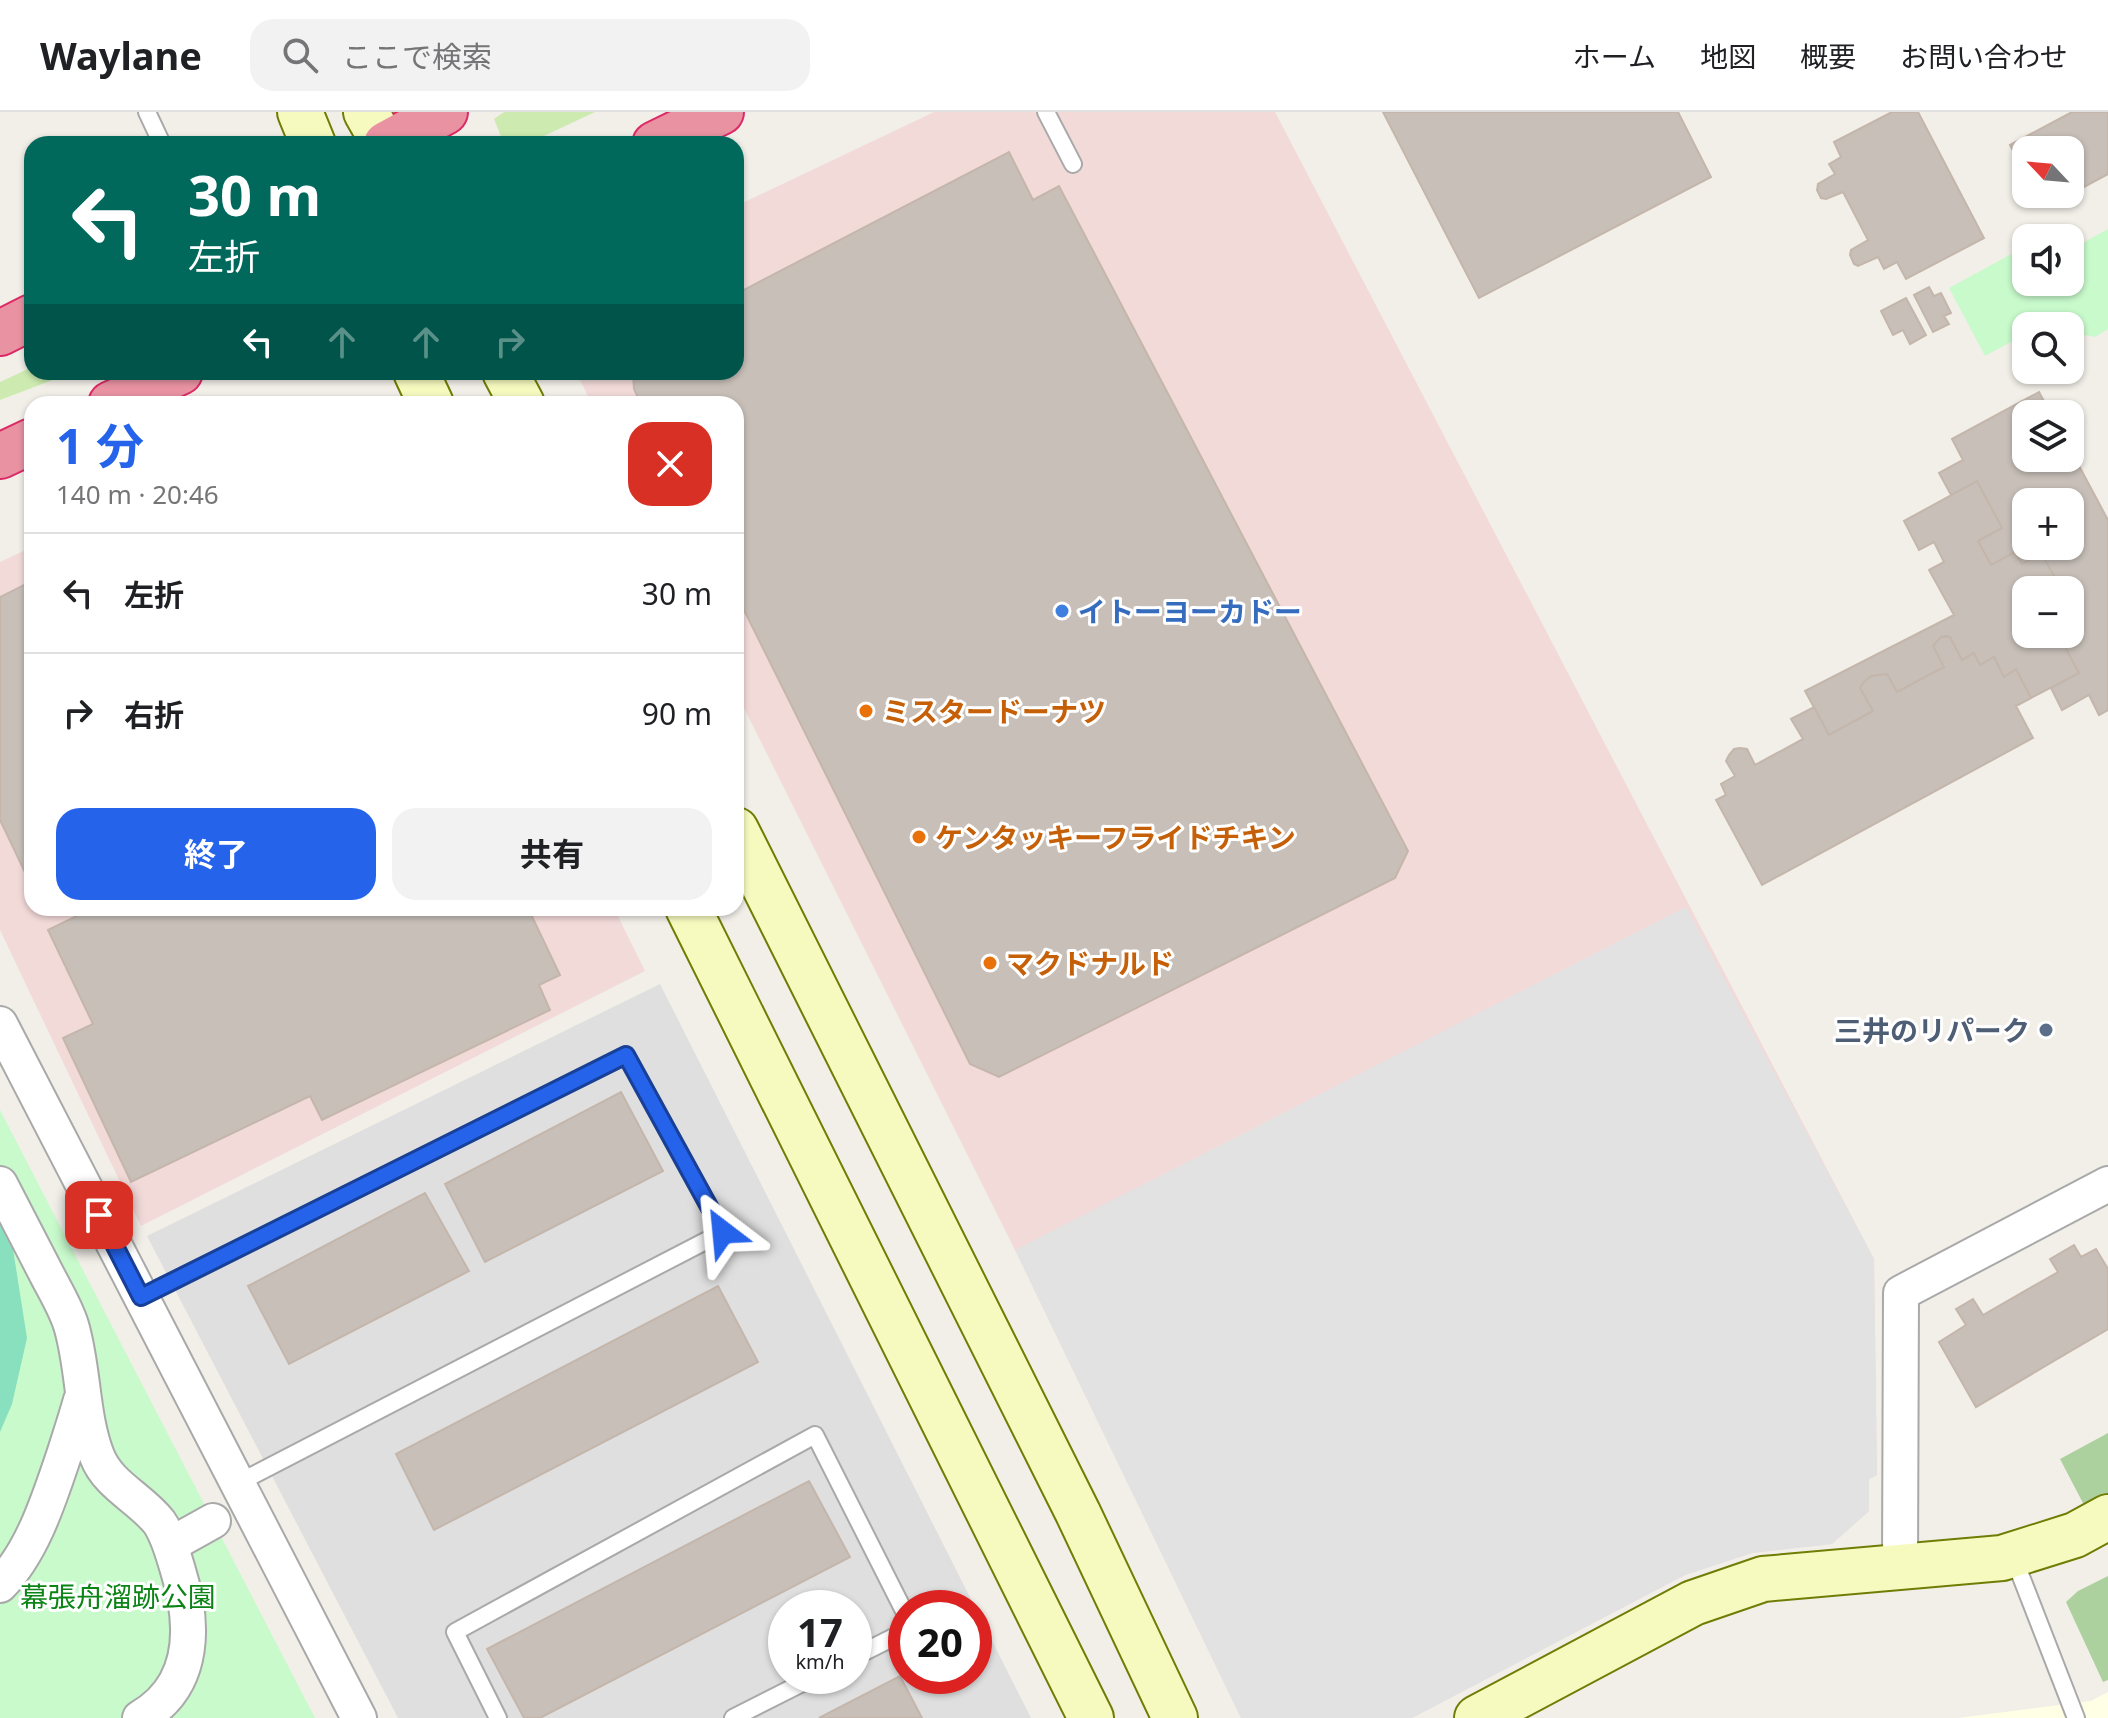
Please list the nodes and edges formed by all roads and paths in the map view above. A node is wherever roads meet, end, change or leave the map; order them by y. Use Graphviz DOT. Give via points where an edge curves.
graph roads {
  1 [pos="147,112"];
  2 [pos="300,112"];
  3 [pos="366,112"];
  4 [pos="445,112"];
  5 [pos="721,112"];
  6 [pos="1046,112"];
  7 [pos="158,136"];
  8 [pos="310,136"];
  9 [pos="380,136"];
  10 [pos="400,136"];
  11 [pos="672,136"];
  12 [pos="1073,164"];
  13 [pos="24,321"];
  14 [pos="0,333"];
  15 [pos="163,380"];
  16 [pos="128,396"];
  17 [pos="24,445"];
  18 [pos="0,456"];
  19 [pos="744,846"];
  20 [pos="692,916"];
  21 [pos="0,1024"];
  22 [pos="0,1184"];
  23 [pos="2108,1184"];
  24 [pos="141,1297"];
  25 [pos="83,1390"];
  26 [pos="103,1470"];
  27 [pos="58,1471"];
  28 [pos="238,1483"];
  29 [pos="2108,1517"];
  30 [pos="213,1521"];
  31 [pos="170,1545"];
  32 [pos="2012,1554"];
  33 [pos="1900,1567"];
  34 [pos="0,1585"];
  35 [pos="893,1590"];
  36 [pos="780,1694"];
  37 [pos="140,1718"];
  38 [pos="359,1718"];
  39 [pos="498,1718"];
  40 [pos="733,1718"];
  41 [pos="1091,1718"];
  42 [pos="1175,1718"];
  43 [pos="1477,1718"];
  44 [pos="2076,1718"];
  1 -- 7 [label="lane"];
  2 -- 8 [label="street"];
  3 -- 9 [label="street"];
  4 -- 10 [label="highway"];
  5 -- 11 [label="highway"];
  6 -- 12 [label="lane"];
  13 -- 14 [label="highway"];
  15 -- 16 [label="highway"];
  17 -- 18 [label="highway"];
  19 -- 42 [label="street"];
  20 -- 41 [label="street"];
  21 -- 24 [label="street"];
  22 -- 25 [label="street" via="62,1301"];
  23 -- 33 [label="street" via="1901,1293"];
  24 -- 28 [label="street"];
  24 -- 28 [label="lane" via="626,1055 723,1232"];
  25 -- 26 [label="street" via="89,1432"];
  25 -- 27 [label="street"];
  26 -- 27 [label="street" via="83,1464"];
  26 -- 31 [label="street" via="154,1517"];
  27 -- 34 [label="street" via="30,1541"];
  28 -- 38 [label="street"];
  29 -- 32 [label="street" via="2075,1535"];
  30 -- 31 [label="street"];
  31 -- 37 [label="street" via="186,1605 189,1643 177,1680"];
  32 -- 33 [label="street"];
  32 -- 44 [label="lane"];
  33 -- 43 [label="street" via="1763,1579 1693,1603"];
  35 -- 39 [label="lane" via="815,1435 455,1632"];
  36 -- 40 [label="lane"];
}
